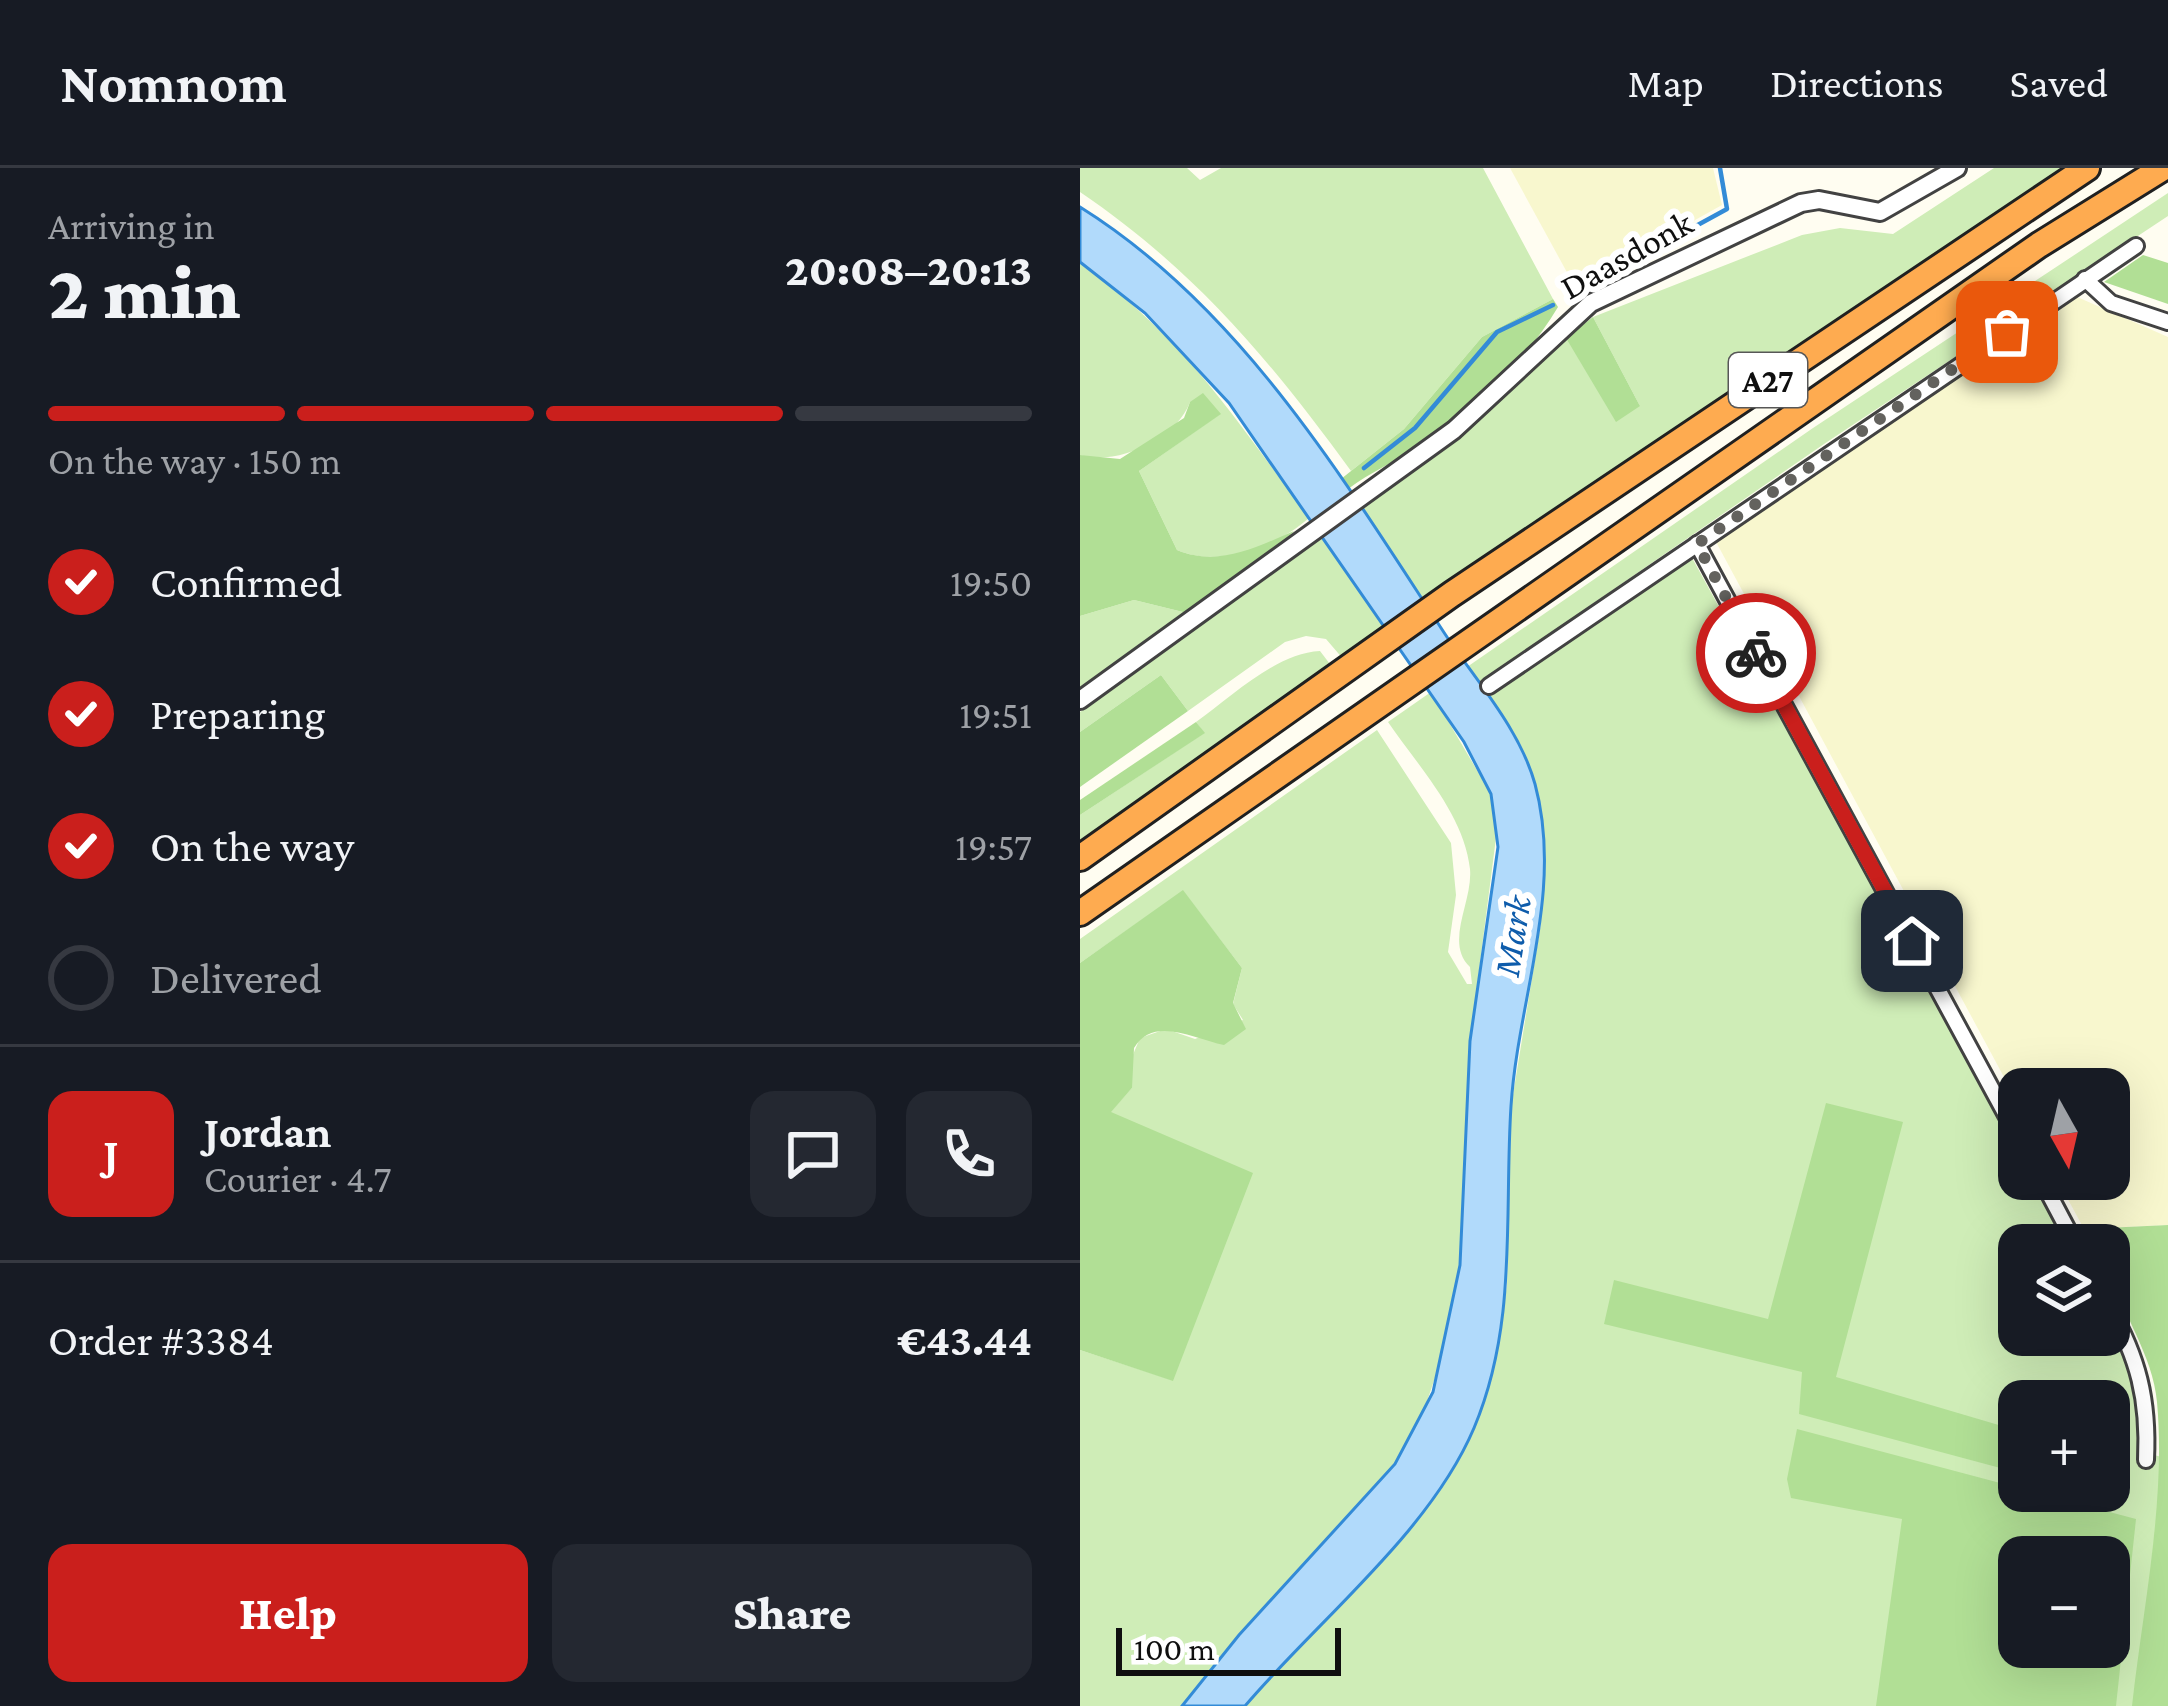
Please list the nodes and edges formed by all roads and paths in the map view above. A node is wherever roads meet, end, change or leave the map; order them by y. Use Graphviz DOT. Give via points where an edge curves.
graph roads {
  1 [pos="1957,168"];
  2 [pos="2086,168"];
  3 [pos="2163,168"];
  4 [pos="2136,246"];
  5 [pos="2085,279"];
  6 [pos="2168,322"];
  7 [pos="1697,544"];
  8 [pos="1489,686"];
  9 [pos="1080,700"];
  10 [pos="1080,858"];
  11 [pos="1080,913"];
  12 [pos="1998,1100"];
  13 [pos="2130,1345"];
  14 [pos="2146,1460"];
  1 -- 9 [label="street, Daasdonk" via="1880,212 1819,200 1784,209 1591,303 1454,430"];
  2 -- 10 [label="highway, A27" via="1452,595"];
  3 -- 11 [label="highway, A27" via="2039,245"];
  4 -- 5 [label="street"];
  5 -- 6 [label="street" via="2110,303"];
  5 -- 7 [label="street"];
  7 -- 8 [label="street"];
  7 -- 12 [label="street"];
  13 -- 14 [label="street" via="2144,1389"];
}
